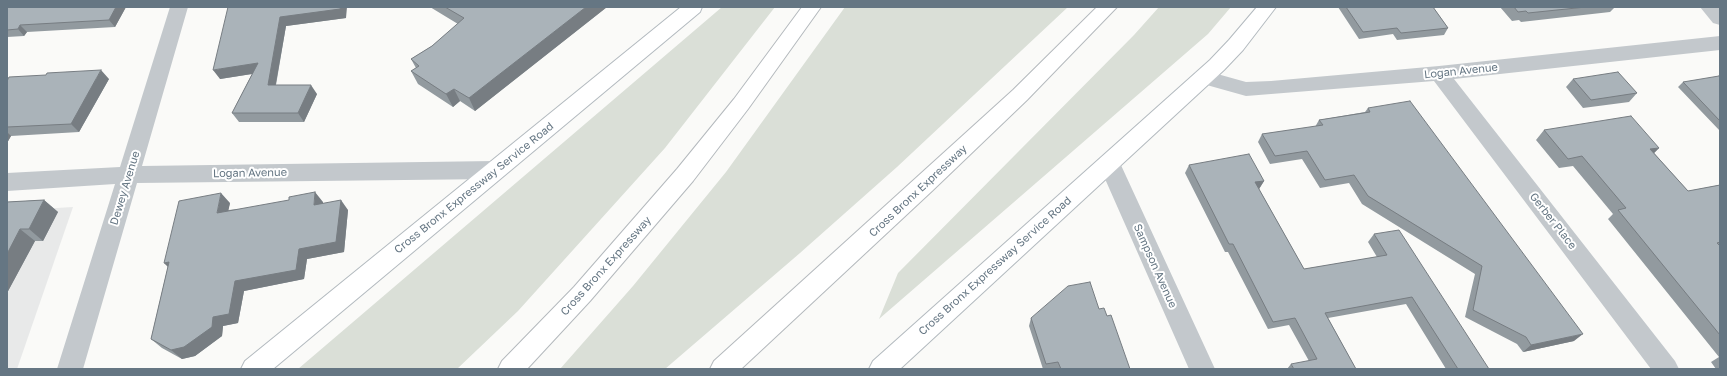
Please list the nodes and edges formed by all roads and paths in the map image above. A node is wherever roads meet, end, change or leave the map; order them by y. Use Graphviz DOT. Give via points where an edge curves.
graph roads {
  1 [pos="179,7"];
  2 [pos="693,7"];
  3 [pos="812,7"];
  4 [pos="1108,7"];
  5 [pos="1267,7"];
  6 [pos="1709,7"];
  7 [pos="1720,18"];
  8 [pos="1720,43"];
  9 [pos="1439,73"];
  10 [pos="1203,77"];
  11 [pos="1109,163"];
  12 [pos="494,170"];
  13 [pos="129,175"];
  14 [pos="7,182"];
  15 [pos="70,369"];
  16 [pos="254,369"];
  17 [pos="511,369"];
  18 [pos="723,369"];
  19 [pos="882,369"];
  20 [pos="1202,369"];
  21 [pos="1666,369"];
  1 -- 13 [label="street, Dewey Avenue"];
  2 -- 12 [label="main road, Cross Bronx Expressway Service Road"];
  3 -- 17 [label="main road, Cross Bronx Expressway" via="685,176 587,289"];
  4 -- 18 [label="main road, Cross Bronx Expressway" via="935,175"];
  5 -- 10 [label="main road, Cross Bronx Expressway Service Road" via="1236,45"];
  6 -- 7 [label="street"];
  8 -- 9 [label="street, Logan Avenue"];
  9 -- 10 [label="street, Logan Avenue" via="1261,89 1231,86"];
  9 -- 21 [label="street, Gerber Place"];
  10 -- 11 [label="main road, Cross Bronx Expressway Service Road"];
  11 -- 19 [label="main road, Cross Bronx Expressway Service Road"];
  11 -- 20 [label="street, Sampson Avenue"];
  12 -- 13 [label="street, Logan Avenue"];
  12 -- 16 [label="main road, Cross Bronx Expressway Service Road"];
  13 -- 14 [label="street, Logan Avenue"];
  13 -- 15 [label="street, Dewey Avenue"];
}
